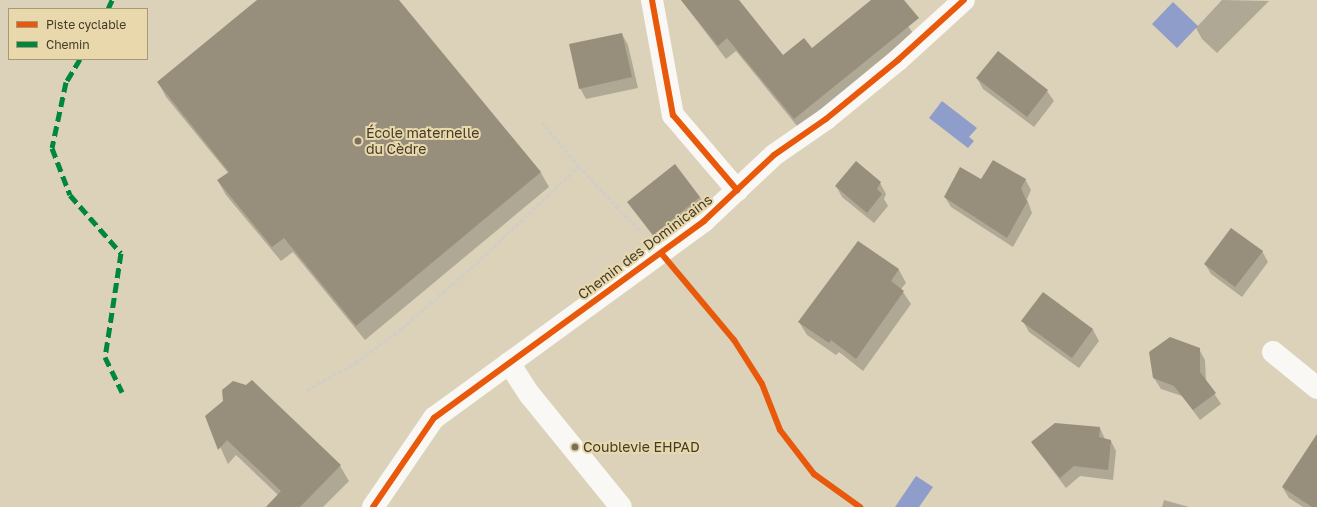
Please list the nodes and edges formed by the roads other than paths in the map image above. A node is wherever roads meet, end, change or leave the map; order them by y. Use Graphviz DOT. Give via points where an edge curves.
graph roads {
  1 [pos="652,0"];
  2 [pos="964,0"];
  3 [pos="737,190"];
  4 [pos="1273,352"];
  5 [pos="508,363"];
  6 [pos="1317,388"];
  7 [pos="373,507"];
  8 [pos="621,507"];
  1 -- 3 [label="street" via="673,115"];
  2 -- 3 [label="street, Chemin des Dominicains" via="898,60 826,119 774,155"];
  3 -- 5 [label="street, Chemin des Dominicains" via="704,221"];
  4 -- 6 [label="street"];
  5 -- 7 [label="street, Chemin des Dominicains" via="434,418"];
  5 -- 8 [label="street" via="530,395 575,447"];
}
